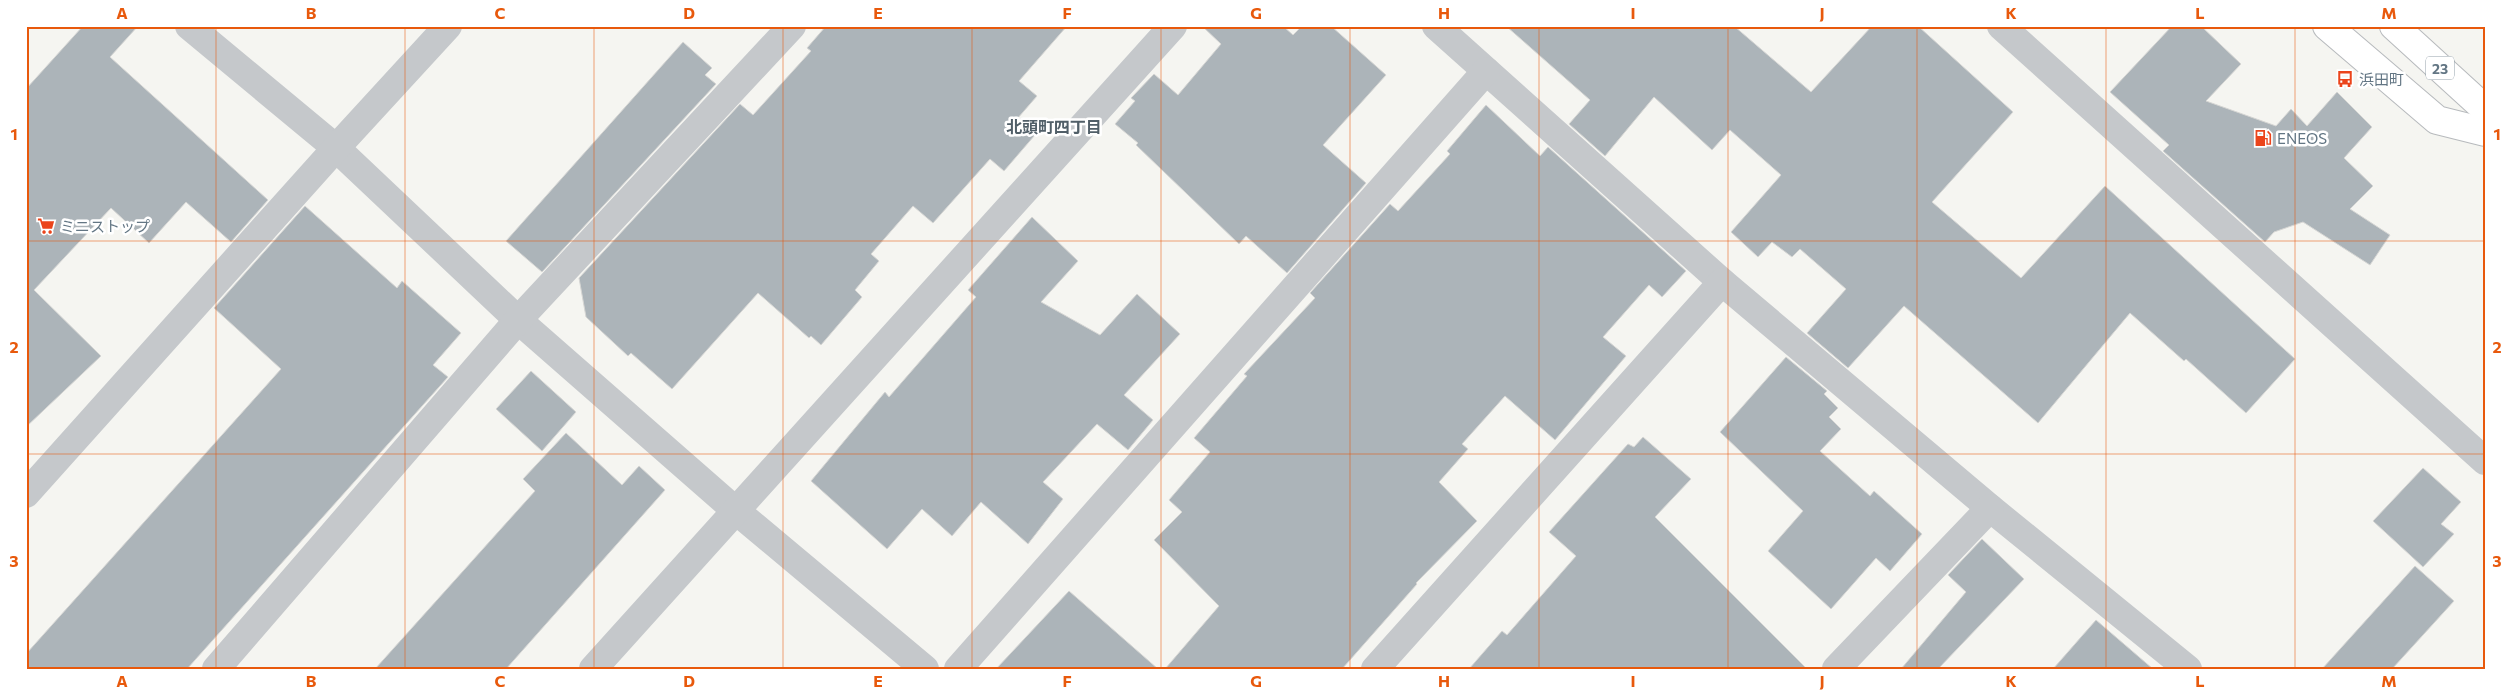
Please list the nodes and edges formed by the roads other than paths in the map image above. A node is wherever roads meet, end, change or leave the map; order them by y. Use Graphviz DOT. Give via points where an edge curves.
graph roads {
  1 [pos="189,26"];
  2 [pos="448,26"];
  3 [pos="792,26"];
  4 [pos="1173,26"];
  5 [pos="1436,26"];
  6 [pos="2001,26"];
  7 [pos="2327,26"];
  8 [pos="2394,26"];
  9 [pos="1486,71"];
  10 [pos="2485,109"];
  11 [pos="2485,132"];
  12 [pos="336,148"];
  13 [pos="1722,282"];
  14 [pos="518,320"];
  15 [pos="2485,462"];
  16 [pos="26,494"];
  17 [pos="1990,508"];
  18 [pos="735,510"];
  19 [pos="216,669"];
  20 [pos="593,669"];
  21 [pos="925,669"];
  22 [pos="958,669"];
  23 [pos="1375,669"];
  24 [pos="1836,669"];
  25 [pos="2188,669"];
  1 -- 12 [label="street"];
  2 -- 12 [label="street"];
  3 -- 14 [label="street"];
  4 -- 18 [label="street"];
  5 -- 9 [label="street"];
  6 -- 15 [label="street"];
  7 -- 11 [label="highway" via="2437,120"];
  8 -- 10 [label="highway, 23"];
  9 -- 13 [label="street"];
  9 -- 22 [label="street"];
  12 -- 14 [label="street"];
  12 -- 16 [label="street"];
  13 -- 17 [label="street"];
  13 -- 23 [label="street"];
  14 -- 18 [label="street"];
  14 -- 19 [label="street"];
  17 -- 24 [label="street"];
  17 -- 25 [label="street"];
  18 -- 20 [label="street"];
  18 -- 21 [label="street"];
}
